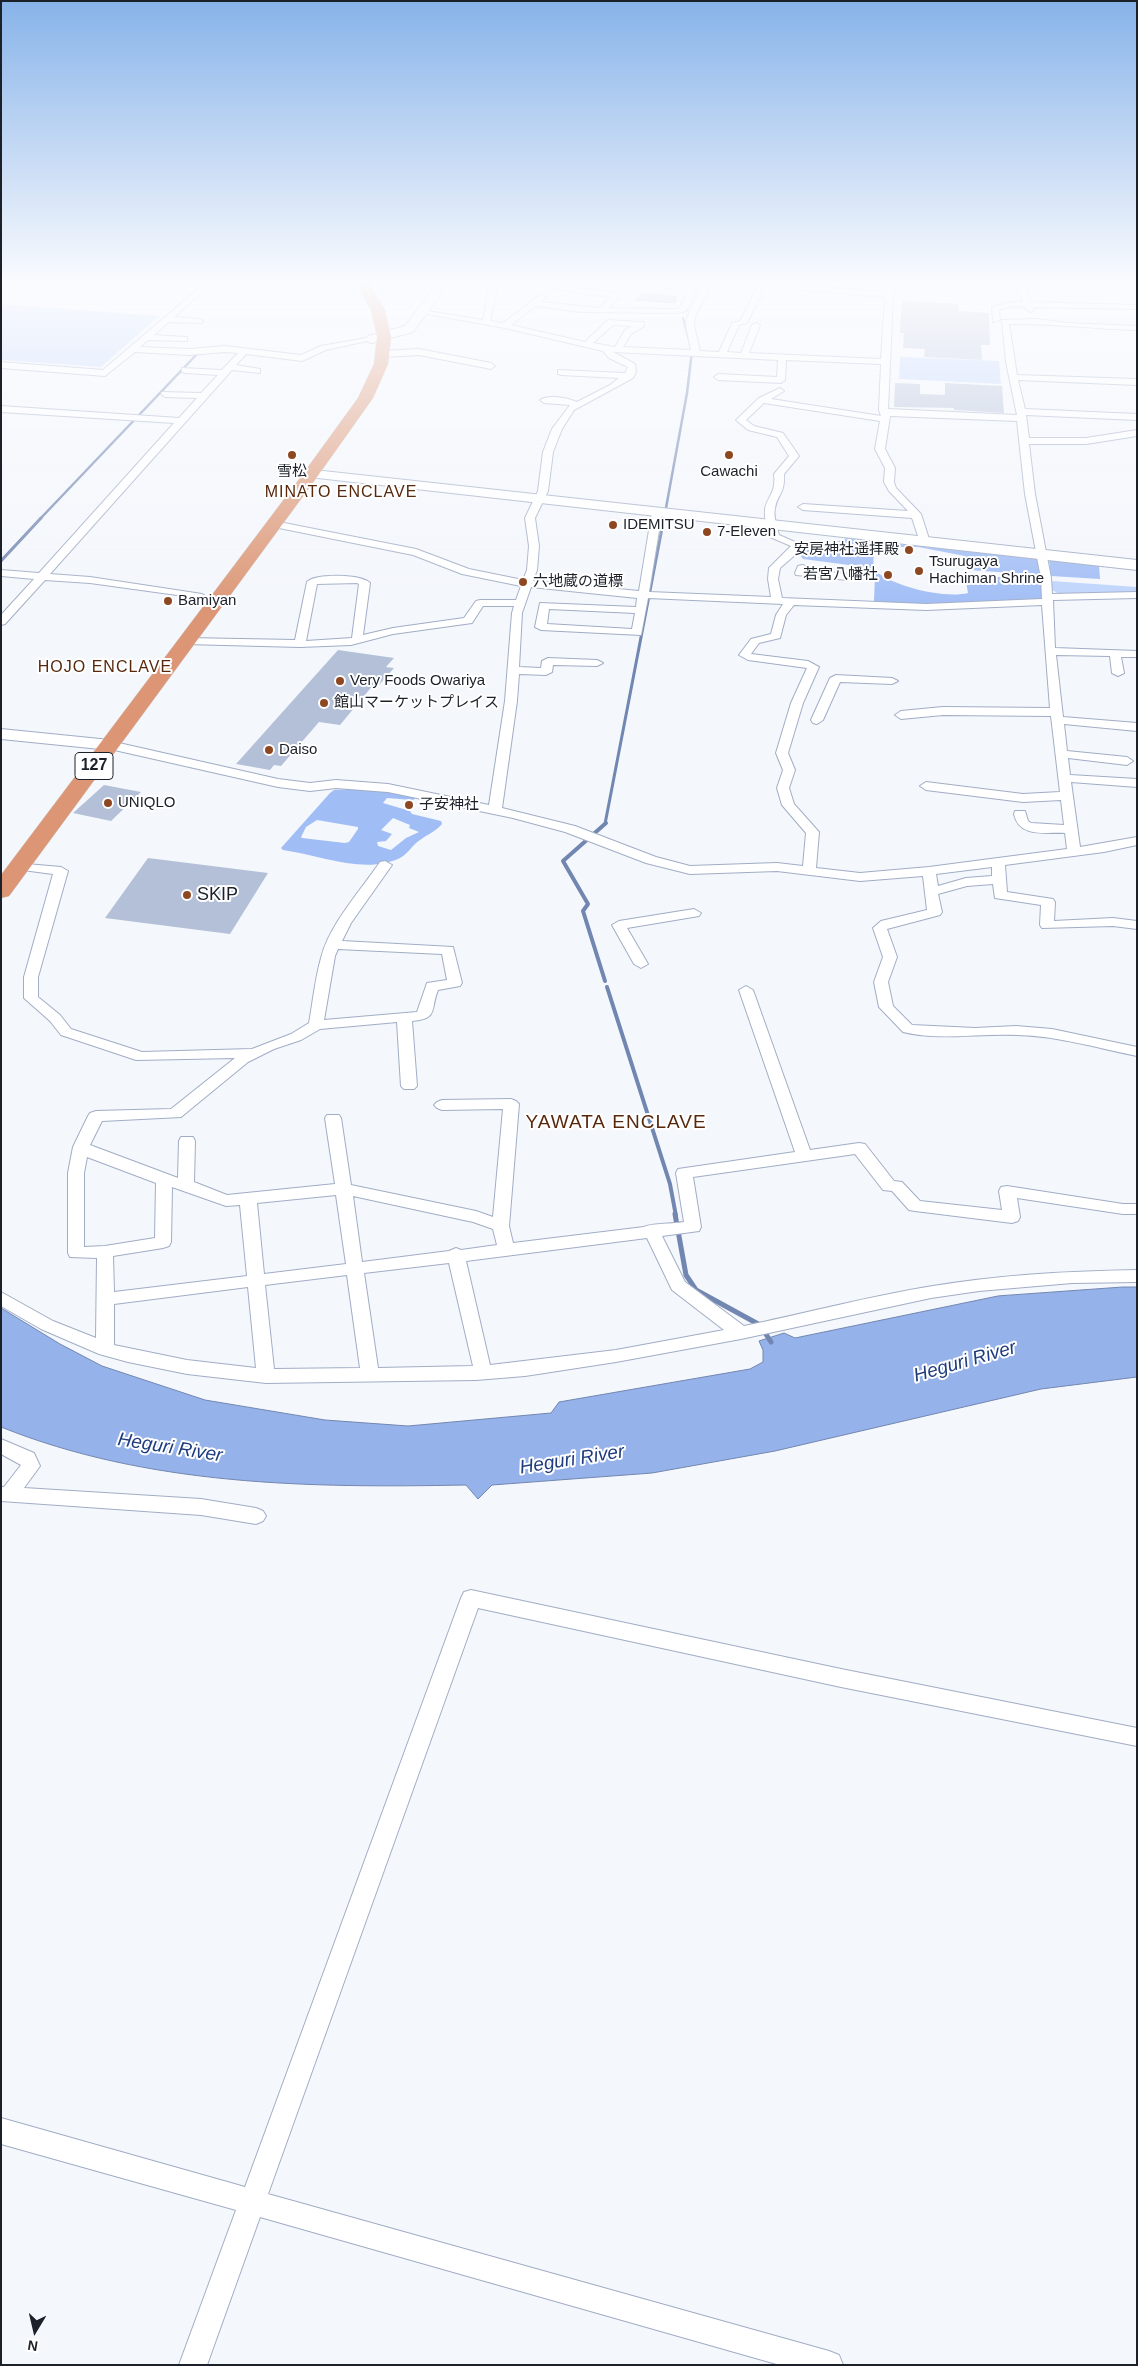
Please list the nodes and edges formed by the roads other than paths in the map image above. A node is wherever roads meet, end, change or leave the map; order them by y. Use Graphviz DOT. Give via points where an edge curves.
graph roads {
  1 [pos="205,392"];
  2 [pos="354,392"];
  3 [pos="368,392"];
  4 [pos="602,392"];
  5 [pos="777,392"];
  6 [pos="884,392"];
  7 [pos="1016,392"];
  8 [pos="165,394"];
  9 [pos="202,396"];
  10 [pos="544,400"];
  11 [pos="762,400"];
  12 [pos="577,404"];
  13 [pos="1,409"];
  14 [pos="148,409"];
  15 [pos="188,412"];
  16 [pos="1021,415"];
  17 [pos="886,416"];
  18 [pos="1137,417"];
  19 [pos="181,421"];
  20 [pos="1137,433"];
  21 [pos="1024,441"];
  22 [pos="304,473"];
  23 [pos="540,499"];
  24 [pos="803,507"];
  25 [pos="657,512"];
  26 [pos="916,516"];
  27 [pos="274,524"];
  28 [pos="771,525"];
  29 [pos="925,542"];
  30 [pos="1042,555"];
  31 [pos="1137,565"];
  32 [pos="802,568"];
  33 [pos="1,573"];
  34 [pos="41,576"];
  35 [pos="528,584"];
  36 [pos="849,586"];
  37 [pos="575,588"];
  38 [pos="647,595"];
  39 [pos="1137,595"];
  40 [pos="202,597"];
  41 [pos="1048,600"];
  42 [pos="777,601"];
  43 [pos="790,602"];
  44 [pos="519,603"];
  45 [pos="570,606"];
  46 [pos="640,610"];
  47 [pos="1,622"];
  48 [pos="429,625"];
  49 [pos="186,641"];
  50 [pos="357,641"];
  51 [pos="432,641"];
  52 [pos="300,644"];
  53 [pos="1050,651"];
  54 [pos="1114,653"];
  55 [pos="1137,654"];
  56 [pos="597,663"];
  57 [pos="513,670"];
  58 [pos="1118,673"];
  59 [pos="892,681"];
  60 [pos="901,715"];
  61 [pos="1056,716"];
  62 [pos="818,720"];
  63 [pos="1137,726"];
  64 [pos="1,734"];
  65 [pos="100,744"];
  66 [pos="1062,754"];
  67 [pos="1127,761"];
  68 [pos="1064,778"];
  69 [pos="1137,783"];
  70 [pos="926,786"];
  71 [pos="1066,796"];
  72 [pos="495,810"];
  73 [pos="1020,814"];
  74 [pos="1070,829"];
  75 [pos="1137,841"];
  76 [pos="1074,852"];
  77 [pos="998,861"];
  78 [pos="11,864"];
  79 [pos="385,865"];
  80 [pos="809,871"];
  81 [pos="929,871"];
  82 [pos="998,880"];
  83 [pos="1,891"];
  84 [pos="933,891"];
  85 [pos="694,913"];
  86 [pos="1137,925"];
  87 [pos="333,945"];
  88 [pos="641,964"];
  89 [pos="746,990"];
  90 [pos="404,1017"];
  91 [pos="316,1025"];
  92 [pos="1137,1052"];
  93 [pos="252,1053"];
  94 [pos="409,1086"];
  95 [pos="442,1105"];
  96 [pos="334,1118"];
  97 [pos="187,1141"];
  98 [pos="81,1147"];
  99 [pos="804,1156"];
  100 [pos="164,1180"];
  101 [pos="186,1185"];
  102 [pos="343,1189"];
  103 [pos="248,1200"];
  104 [pos="1137,1209"];
  105 [pos="501,1226"];
  106 [pos="652,1230"];
  107 [pos="506,1248"];
  108 [pos="105,1252"];
  109 [pos="456,1254"];
  110 [pos="355,1267"];
  111 [pos="1137,1276"];
  112 [pos="256,1280"];
  113 [pos="1,1298"];
  114 [pos="105,1299"];
  115 [pos="746,1332"];
  116 [pos="105,1349"];
  117 [pos="483,1372"];
  118 [pos="370,1373"];
  119 [pos="266,1376"];
  120 [pos="1,1446"];
  121 [pos="5,1494"];
  122 [pos="256,1516"];
  123 [pos="1137,1737"];
  124 [pos="1,2131"];
  125 [pos="253,2202"];
  126 [pos="193,2365"];
  127 [pos="829,2365"];
  1 -- 9 [label="street"];
  2 -- 22 [label="highway, 127"];
  3 -- 22 [label="highway, 127"];
  4 -- 12 [label="street"];
  5 -- 11 [label="street"];
  6 -- 17 [label="street" via="883,410"];
  7 -- 16 [label="street"];
  8 -- 9 [label="street"];
  9 -- 15 [label="street"];
  10 -- 12 [label="street"];
  11 -- 17 [label="street"];
  11 -- 28 [label="street" via="741,420 752,428 780,435 794,456 780,474 780,488 770,508"];
  12 -- 23 [label="street" via="556,429 548,452"];
  13 -- 19 [label="street"];
  14 -- 15 [label="street"];
  15 -- 19 [label="street"];
  16 -- 17 [label="street"];
  16 -- 18 [label="street"];
  16 -- 21 [label="street"];
  17 -- 26 [label="street" via="880,449 890,468 888,482"];
  19 -- 34 [label="street"];
  20 -- 21 [label="street" via="1086,441"];
  21 -- 30 [label="street"];
  22 -- 23 [label="street"];
  22 -- 27 [label="highway, 127"];
  22 -- 40 [label="highway, 127"];
  23 -- 25 [label="street"];
  23 -- 35 [label="street" via="530,518 534,546"];
  24 -- 26 [label="street"];
  25 -- 28 [label="street"];
  25 -- 38 [label="street"];
  26 -- 29 [label="street"];
  27 -- 35 [label="street" via="416,552 466,572"];
  27 -- 49 [label="highway, 127"];
  28 -- 29 [label="street"];
  28 -- 42 [label="street" via="775,537 797,545 773,572"];
  29 -- 30 [label="street"];
  30 -- 31 [label="street"];
  30 -- 41 [label="street"];
  32 -- 36 [label="street" via="800,573"];
  33 -- 34 [label="street"];
  34 -- 40 [label="street"];
  34 -- 47 [label="street"];
  35 -- 37 [label="street"];
  35 -- 44 [label="street"];
  36 -- 41 [label="street" via="926,607"];
  36 -- 43 [label="street"];
  37 -- 38 [label="street"];
  37 -- 45 [label="street"];
  38 -- 42 [label="street"];
  38 -- 46 [label="street"];
  39 -- 41 [label="street"];
  40 -- 65 [label="highway, 127"];
  41 -- 53 [label="street"];
  42 -- 43 [label="street"];
  43 -- 80 [label="street" via="781,615 776,636 755,641 745,655 814,667 797,703 782,752 790,767 783,788 788,805 813,832"];
  44 -- 48 [label="street" via="480,603 468,621"];
  44 -- 57 [label="street"];
  45 -- 46 [label="street"];
  45 -- 46 [label="street" via="544,605 541,627 637,634"];
  48 -- 50 [label="street"];
  48 -- 51 [label="street"];
  49 -- 52 [label="street"];
  49 -- 65 [label="highway, 127"];
  50 -- 52 [label="street"];
  50 -- 52 [label="street" via="365,583 359,580 316,580 312,582"];
  53 -- 54 [label="street"];
  53 -- 61 [label="street"];
  54 -- 55 [label="street"];
  54 -- 58 [label="street"];
  56 -- 57 [label="street" via="548,661 546,672"];
  57 -- 72 [label="street"];
  59 -- 62 [label="street" via="836,678"];
  60 -- 61 [label="street" via="943,711"];
  61 -- 63 [label="street"];
  61 -- 66 [label="street"];
  64 -- 65 [label="street"];
  65 -- 72 [label="street" via="278,783 310,787 336,784 388,788"];
  65 -- 78 [label="highway, 127"];
  66 -- 67 [label="street"];
  66 -- 68 [label="street"];
  68 -- 69 [label="street"];
  68 -- 71 [label="street"];
  70 -- 71 [label="street" via="1023,798"];
  71 -- 74 [label="street"];
  72 -- 80 [label="street" via="552,823 651,860 690,870 763,866"];
  73 -- 74 [label="street" via="1022,823 1028,827"];
  74 -- 76 [label="street"];
  75 -- 76 [label="street"];
  76 -- 77 [label="street"];
  77 -- 81 [label="street"];
  77 -- 82 [label="street"];
  78 -- 83 [label="highway, 127"];
  78 -- 93 [label="street" via="61,871 31,977 31,998 66,1032 141,1057"];
  79 -- 87 [label="street" via="344,923"];
  80 -- 81 [label="street" via="860,877"];
  81 -- 84 [label="street"];
  82 -- 84 [label="street" via="966,882"];
  82 -- 86 [label="street" via="1000,895 1048,902 1047,925 1113,922"];
  84 -- 92 [label="street" via="931,901 935,912 880,928 890,957 881,982 886,1007 908,1029 1052,1033"];
  85 -- 88 [label="street" via="619,925"];
  87 -- 90 [label="street" via="448,950 455,983 432,986 426,1012 421,1016"];
  87 -- 91 [label="street" via="328,956"];
  89 -- 99 [label="street"];
  90 -- 91 [label="street"];
  90 -- 94 [label="street"];
  91 -- 93 [label="street" via="296,1037"];
  93 -- 98 [label="street" via="174,1114 96,1116"];
  95 -- 105 [label="street" via="511,1104"];
  96 -- 102 [label="street"];
  97 -- 101 [label="street"];
  98 -- 100 [label="street"];
  98 -- 108 [label="street" via="76,1173 76,1253"];
  99 -- 104 [label="street" via="859,1148 889,1186 896,1186 915,1206 1012,1217 1007,1191"];
  99 -- 106 [label="street" via="684,1173 693,1227"];
  100 -- 101 [label="street"];
  100 -- 108 [label="street" via="163,1242"];
  101 -- 103 [label="street" via="226,1202"];
  102 -- 103 [label="street"];
  102 -- 105 [label="street" via="476,1217"];
  102 -- 110 [label="street"];
  103 -- 112 [label="street"];
  105 -- 107 [label="street"];
  106 -- 107 [label="street"];
  106 -- 115 [label="street" via="678,1286"];
  107 -- 109 [label="street"];
  108 -- 114 [label="street"];
  109 -- 110 [label="street"];
  109 -- 117 [label="street"];
  110 -- 112 [label="street"];
  110 -- 118 [label="street"];
  111 -- 115 [label="street" via="979,1285 931,1292"];
  112 -- 114 [label="street"];
  112 -- 119 [label="street"];
  113 -- 116 [label="street" via="47,1325"];
  114 -- 116 [label="street"];
  115 -- 117 [label="street" via="616,1356"];
  116 -- 119 [label="street" via="187,1367"];
  117 -- 118 [label="street"];
  118 -- 119 [label="street"];
  120 -- 121 [label="street" via="27,1458 31,1466"];
  121 -- 122 [label="street" via="200,1507"];
  123 -- 125 [label="street" via="841,1678 472,1598"];
  124 -- 125 [label="street"];
  125 -- 126 [label="street"];
  125 -- 127 [label="street"];
}
